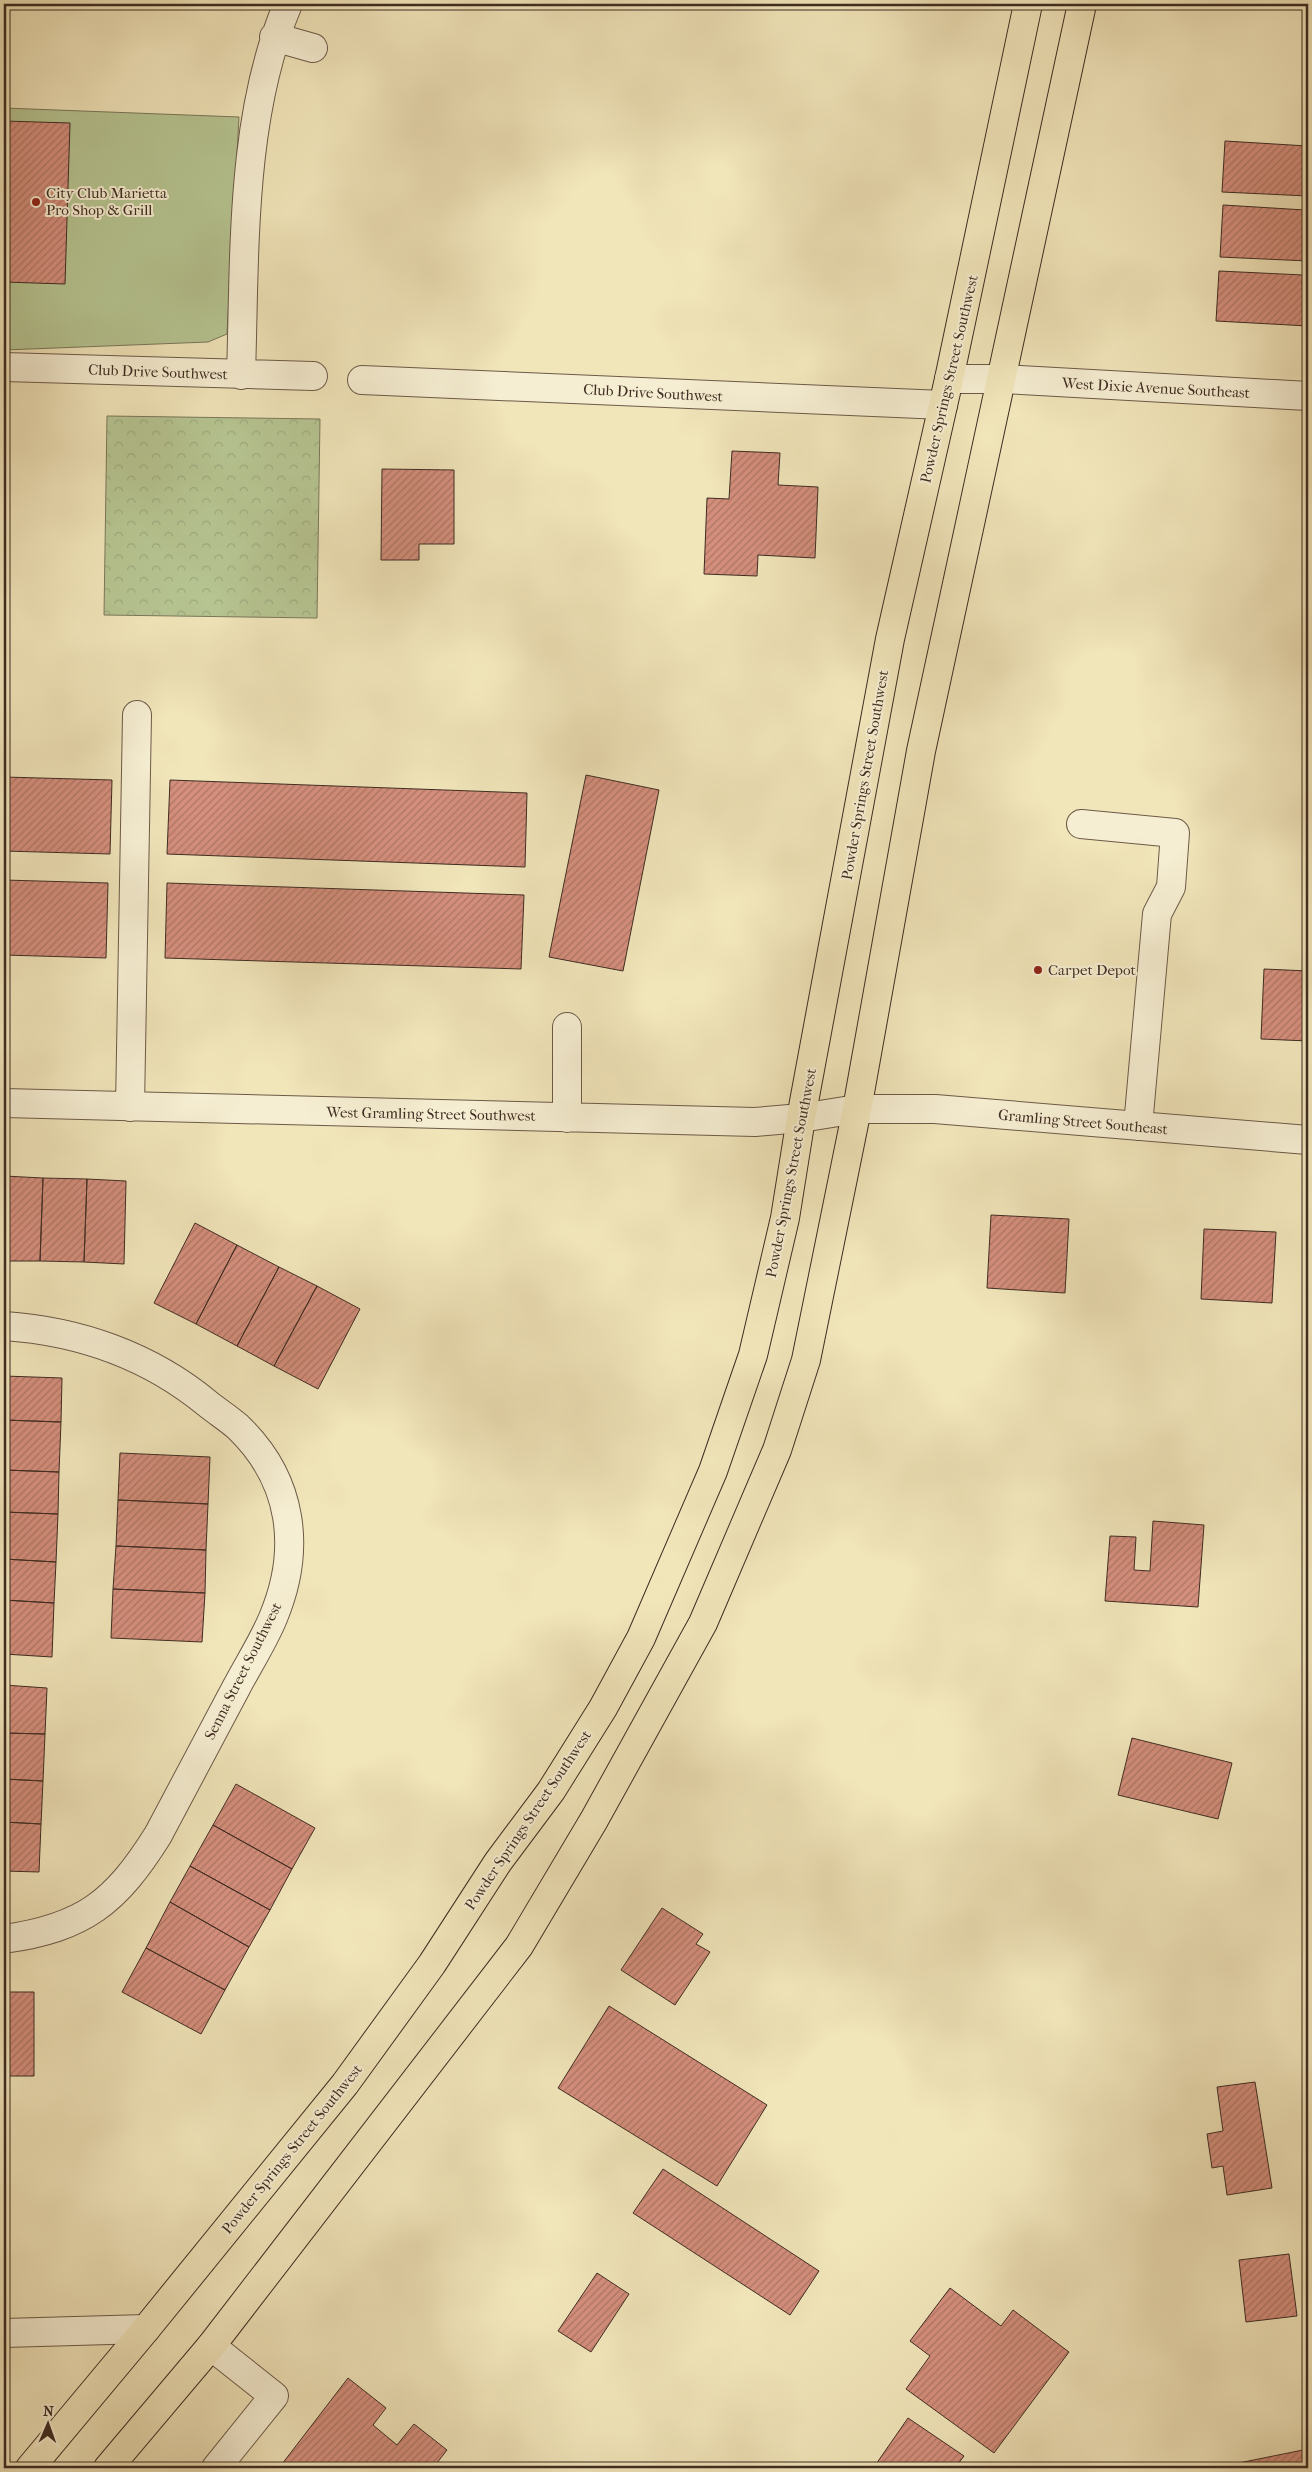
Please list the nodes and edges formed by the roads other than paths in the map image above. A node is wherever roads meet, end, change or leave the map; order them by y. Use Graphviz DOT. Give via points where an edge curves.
graph roads {
  1 [pos="288,4"];
  2 [pos="1028,4"];
  3 [pos="1082,4"];
  4 [pos="274,37"];
  5 [pos="313,48"];
  6 [pos="4,367"];
  7 [pos="241,375"];
  8 [pos="313,376"];
  9 [pos="949,379"];
  10 [pos="1003,379"];
  11 [pos="362,380"];
  12 [pos="1308,396"];
  13 [pos="943,406"];
  14 [pos="136,714"];
  15 [pos="1081,824"];
  16 [pos="567,1027"];
  17 [pos="4,1103"];
  18 [pos="130,1107"];
  19 [pos="857,1109"];
  20 [pos="567,1118"];
  21 [pos="801,1118"];
  22 [pos="1138,1126"];
  23 [pos="1308,1140"];
  24 [pos="4,1326"];
  25 [pos="4,1940"];
  26 [pos="146,2329"];
  27 [pos="4,2333"];
  28 [pos="211,2346"];
  29 [pos="30,2468"];
  30 [pos="108,2468"];
  31 [pos="216,2468"];
  1 -- 4 [label="street"];
  2 -- 9 [label="main road, Powder Springs Street Southwest"];
  3 -- 10 [label="main road"];
  4 -- 5 [label="street"];
  4 -- 7 [label="street" via="252,152 244,261"];
  6 -- 7 [label="street, Club Drive Southwest"];
  7 -- 8 [label="street, Club Drive Southwest"];
  9 -- 10 [label="street, West Dixie Avenue Southeast"];
  9 -- 13 [label="main road, Powder Springs Street Southwest"];
  10 -- 12 [label="street, West Dixie Avenue Southeast"];
  10 -- 19 [label="main road" via="921,752"];
  11 -- 13 [label="street, Club Drive Southwest"];
  13 -- 21 [label="main road, Powder Springs Street Southwest" via="890,639"];
  14 -- 18 [label="street"];
  15 -- 22 [label="street" via="1175,833 1171,887 1157,914"];
  16 -- 20 [label="street"];
  17 -- 18 [label="street, West Gramling Street Southwest"];
  18 -- 20 [label="street, West Gramling Street Southwest"];
  19 -- 21 [label="street, West Gramling Street Southwest"];
  19 -- 22 [label="street, Gramling Street Southeast" via="935,1110"];
  19 -- 28 [label="main road" via="806,1360 777,1450 703,1623 594,1820 519,1946"];
  20 -- 21 [label="street, West Gramling Street Southwest" via="755,1122"];
  21 -- 26 [label="main road, Powder Springs Street Southwest" via="785,1218 753,1355 713,1471 671,1572 608,1700 551,1791 498,1862 432,1964 346,2084"];
  22 -- 23 [label="street, Gramling Street Southeast"];
  24 -- 25 [label="street, Senna Street Southwest" via="64,1334 107,1346 147,1362 189,1388 238,1428 265,1461 280,1490 288,1516 291,1548 286,1580 273,1619 141,1861 121,1887 79,1918 58,1929"];
  26 -- 27 [label="street"];
  26 -- 29 [label="main road, Powder Springs Street Southwest"];
  28 -- 30 [label="main road"];
  28 -- 31 [label="street" via="274,2396"];
}
